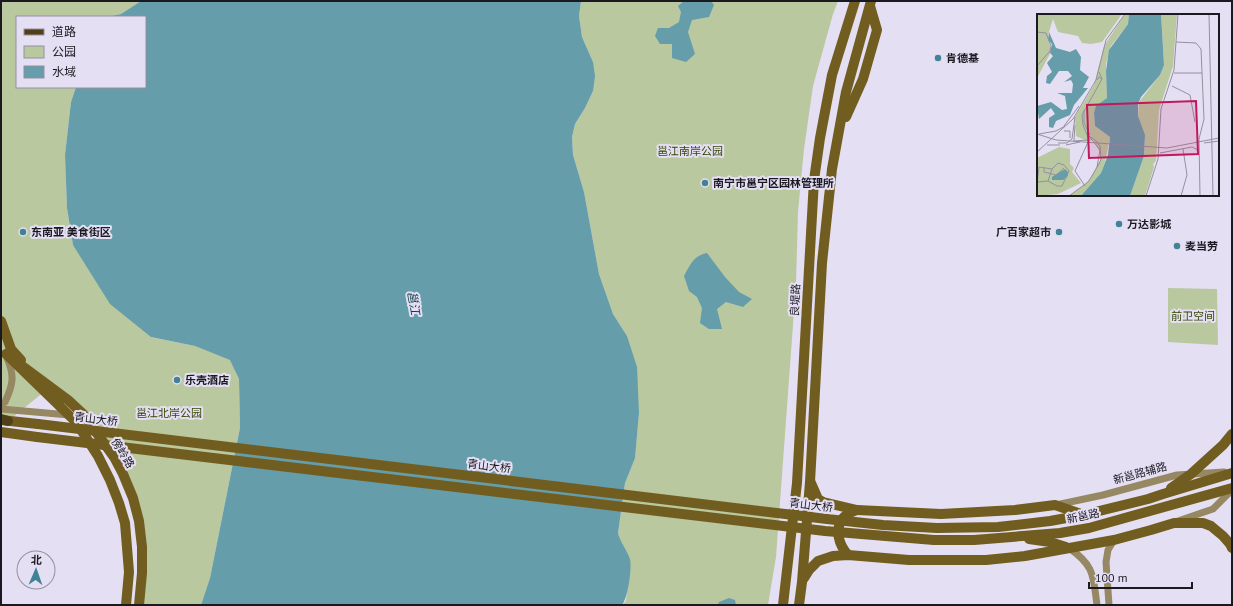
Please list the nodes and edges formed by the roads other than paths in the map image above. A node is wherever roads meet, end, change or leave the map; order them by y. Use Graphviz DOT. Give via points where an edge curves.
graph roads {
  1 [pos="855,1"];
  2 [pos="871,3"];
  3 [pos="1,321"];
  4 [pos="3,352"];
  5 [pos="50,387"];
  6 [pos="2,406"];
  7 [pos="69,415"];
  8 [pos="3,420"];
  9 [pos="1,432"];
  10 [pos="799,432"];
  11 [pos="813,432"];
  12 [pos="1232,434"];
  13 [pos="1,436"];
  14 [pos="92,447"];
  15 [pos="1232,472"];
  16 [pos="1192,474"];
  17 [pos="810,482"];
  18 [pos="1232,489"];
  19 [pos="1163,494"];
  20 [pos="1055,505"];
  21 [pos="857,510"];
  22 [pos="1083,515"];
  23 [pos="1027,523"];
  24 [pos="1174,523"];
  25 [pos="937,528"];
  26 [pos="1013,537"];
  27 [pos="1114,540"];
  28 [pos="1069,548"];
  29 [pos="1232,548"];
  30 [pos="848,555"];
  31 [pos="802,582"];
  32 [pos="126,605"];
  33 [pos="139,605"];
  34 [pos="783,605"];
  35 [pos="799,605"];
  36 [pos="1097,605"];
  37 [pos="1109,605"];
  1 -- 10 [label="main road, 良堤路" via="832,75 814,180"];
  2 -- 11 [label="main road" via="846,92 832,169 822,263"];
  3 -- 5 [label="main road" via="11,349"];
  4 -- 5 [label="main road, 傍岭路"];
  4 -- 6 [label="street" via="11,365 13,376 12,388"];
  4 -- 7 [label="main road, 傍岭路"];
  5 -- 33 [label="main road, 傍岭路" via="82,414 114,457 133,498 142,547"];
  6 -- 7 [label="street"];
  7 -- 14 [label="main road, 傍岭路"];
  8 -- 25 [label="main road, 青山大桥, bridge" via="827,519"];
  9 -- 26 [label="main road, 新邕路, bridge" via="817,530 934,540"];
  10 -- 11 [label="main road"];
  10 -- 34 [label="main road, 良堤路" via="797,483"];
  11 -- 17 [label="main road"];
  12 -- 16 [label="main road" via="1224,445"];
  13 -- 14 [label="street"];
  14 -- 32 [label="main road, 傍岭路" via="110,480 125,523 129,572"];
  15 -- 16 [label="street, 新邕路辅路"];
  15 -- 19 [label="main road, 新邕路"];
  16 -- 19 [label="main road"];
  16 -- 20 [label="street, 新邕路辅路" via="1177,475"];
  17 -- 21 [label="main road" via="818,499 823,502"];
  17 -- 31 [label="main road"];
  18 -- 24 [label="street" via="1213,509"];
  18 -- 26 [label="main road, 新邕路" via="1088,528"];
  19 -- 22 [label="main road, 新邕路"];
  20 -- 21 [label="main road" via="941,514"];
  20 -- 22 [label="main road"];
  20 -- 23 [label="main road" via="1039,518"];
  21 -- 30 [label="main road" via="842,519 839,530 839,540"];
  22 -- 23 [label="main road, 新邕路"];
  23 -- 25 [label="main road, 新邕路" via="998,527"];
  24 -- 27 [label="main road"];
  24 -- 29 [label="main road" via="1211,526"];
  26 -- 28 [label="main road" via="1050,542"];
  27 -- 28 [label="main road"];
  27 -- 37 [label="street" via="1108,550 1106,562"];
  28 -- 30 [label="main road" via="986,560 909,560"];
  28 -- 36 [label="street" via="1089,565"];
  30 -- 31 [label="main road" via="818,560"];
  31 -- 35 [label="main road"];
}
